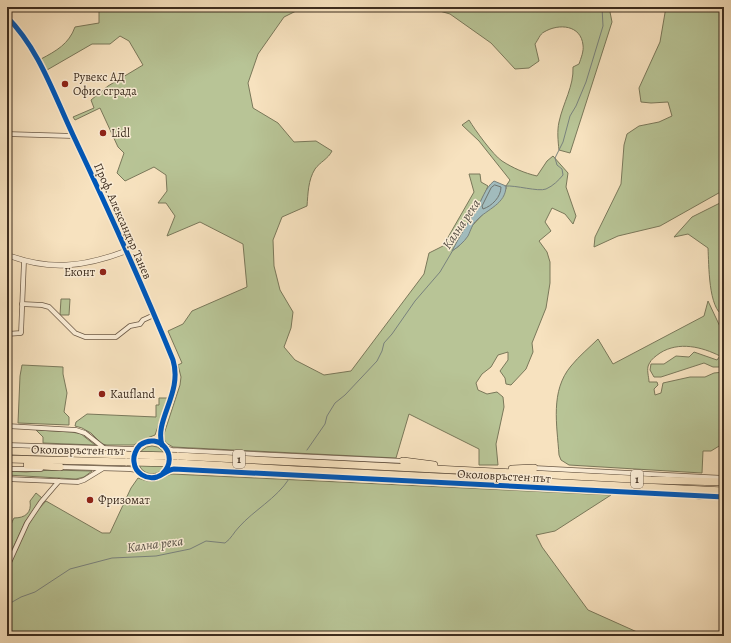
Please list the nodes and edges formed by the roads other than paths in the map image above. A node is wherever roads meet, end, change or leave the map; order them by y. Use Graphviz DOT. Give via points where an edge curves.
graph roads {
  1 [pos="7,17"];
  2 [pos="7,134"];
  3 [pos="73,136"];
  4 [pos="126,251"];
  5 [pos="7,255"];
  6 [pos="24,261"];
  7 [pos="22,304"];
  8 [pos="154,315"];
  9 [pos="7,334"];
  10 [pos="7,426"];
  11 [pos="160,433"];
  12 [pos="152,441"];
  13 [pos="7,445"];
  14 [pos="164,446"];
  15 [pos="104,448"];
  16 [pos="138,448"];
  17 [pos="7,451"];
  18 [pos="7,459"];
  19 [pos="127,459"];
  20 [pos="177,460"];
  21 [pos="403,461"];
  22 [pos="7,462"];
  23 [pos="60,467"];
  24 [pos="105,468"];
  25 [pos="534,468"];
  26 [pos="7,469"];
  27 [pos="137,470"];
  28 [pos="462,470"];
  29 [pos="341,472"];
  30 [pos="492,472"];
  31 [pos="163,473"];
  32 [pos="407,476"];
  33 [pos="699,476"];
  34 [pos="359,477"];
  35 [pos="7,479"];
  36 [pos="387,479"];
  37 [pos="723,479"];
  38 [pos="669,480"];
  39 [pos="60,482"];
  40 [pos="650,488"];
  41 [pos="724,491"];
  42 [pos="702,496"];
  43 [pos="724,497"];
  44 [pos="7,567"];
  1 -- 3 [label="street, Проф. Александър Танев" via="23,35 36,56"];
  2 -- 3 [label="street"];
  3 -- 4 [label="street, Проф. Александър Танев"];
  4 -- 6 [label="street" via="77,265 48,265"];
  4 -- 8 [label="street, Проф. Александър Танев"];
  5 -- 6 [label="street"];
  6 -- 7 [label="street"];
  7 -- 8 [label="street" via="49,307 75,333 85,337 116,337 130,326 140,324"];
  7 -- 9 [label="street" via="21,333"];
  8 -- 11 [label="street, Проф. Александър Танев" via="176,372 174,389"];
  10 -- 15 [label="street" via="76,430 85,433"];
  11 -- 12 [label="street, Проф. Александър Танев"];
  11 -- 14 [label="street, Проф. Александър Танев"];
  12 -- 14 [label="street"];
  12 -- 16 [label="street"];
  13 -- 15 [label="street"];
  14 -- 21 [label="street" via="172,450"];
  14 -- 31 [label="street" via="169,455 169,463"];
  15 -- 16 [label="street"];
  16 -- 27 [label="street" via="134,459"];
  17 -- 19 [label="highway, Околовръстен път / 1"];
  18 -- 19 [label="highway, Околовръстен път / 1"];
  19 -- 20 [label="highway, Околовръстен път / 1, bridge"];
  20 -- 28 [label="highway, Околовръстен път / 1"];
  20 -- 29 [label="highway, Околовръстен път / 1"];
  21 -- 28 [label="highway"];
  22 -- 23 [label="highway"];
  23 -- 24 [label="street"];
  23 -- 26 [label="street"];
  24 -- 27 [label="street"];
  24 -- 39 [label="street" via="78,482"];
  25 -- 30 [label="highway"];
  25 -- 33 [label="street, Околовръстен път"];
  27 -- 31 [label="street" via="151,478"];
  28 -- 30 [label="highway, Околовръстен път / 1"];
  29 -- 32 [label="highway, Околовръстен път / 1"];
  29 -- 34 [label="highway"];
  30 -- 38 [label="highway, Околовръстен път / 1"];
  31 -- 34 [label="street, Околовръстен път" via="174,469"];
  32 -- 36 [label="highway"];
  32 -- 40 [label="highway, Околовръстен път / 1"];
  33 -- 37 [label="street, Околовръстен път"];
  33 -- 38 [label="highway"];
  34 -- 36 [label="street, Околовръстен път"];
  35 -- 39 [label="street"];
  36 -- 42 [label="street, Околовръстен път"];
  37 -- 38 [label="highway, Околовръстен път / 1"];
  39 -- 44 [label="street" via="30,518"];
  40 -- 41 [label="highway, Околовръстен път / 1"];
  40 -- 42 [label="highway"];
  42 -- 43 [label="street, Околовръстен път"];
}
